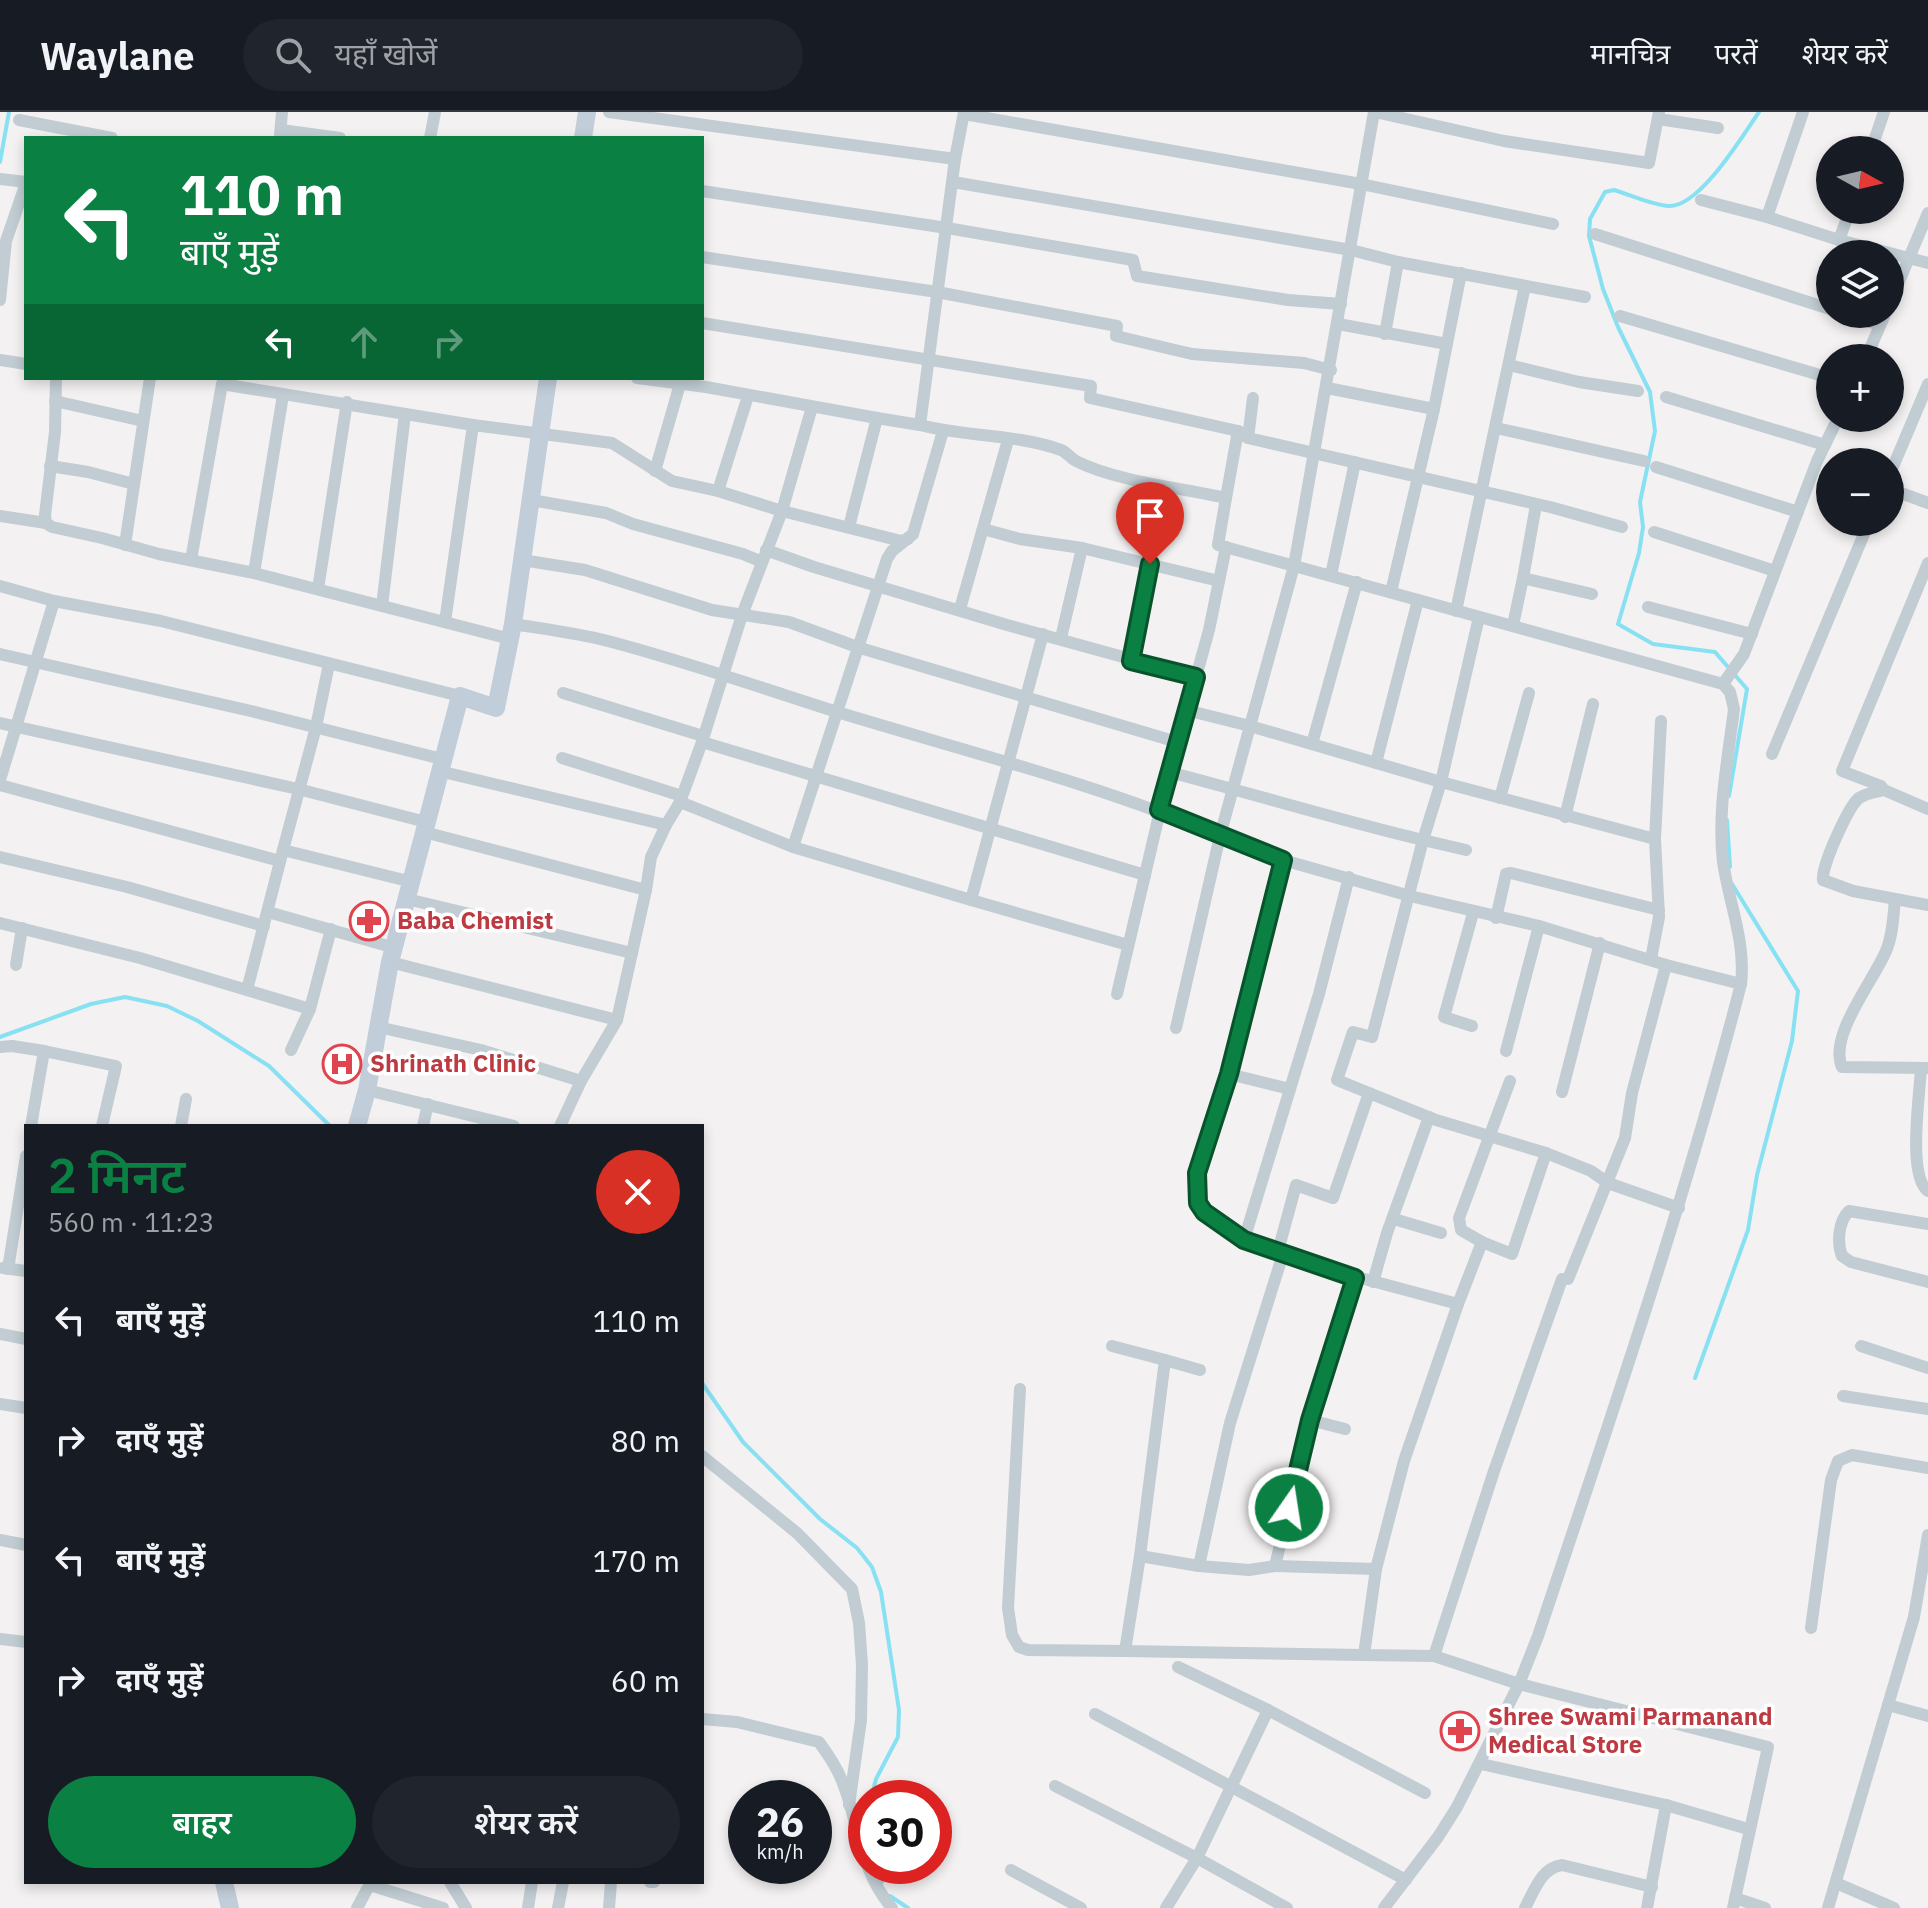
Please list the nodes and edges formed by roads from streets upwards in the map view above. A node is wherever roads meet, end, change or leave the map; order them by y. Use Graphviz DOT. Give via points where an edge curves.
graph roads {
  1 [pos="282,112"];
  2 [pos="435,112"];
  3 [pos="587,112"];
  4 [pos="609,112"];
  5 [pos="1375,112"];
  6 [pos="1803,112"];
  7 [pos="1884,112"];
  8 [pos="964,113"];
  9 [pos="1658,116"];
  10 [pos="19,120"];
  11 [pos="1718,128"];
  12 [pos="280,134"];
  13 [pos="77,135"];
  14 [pos="310,136"];
  15 [pos="430,136"];
  16 [pos="583,136"];
  17 [pos="1876,136"];
  18 [pos="955,159"];
  19 [pos="1,179"];
  20 [pos="953,182"];
  21 [pos="24,183"];
  22 [pos="1361,184"];
  23 [pos="24,189"];
  24 [pos="704,191"];
  25 [pos="1701,200"];
  26 [pos="1928,213"];
  27 [pos="1767,217"];
  28 [pos="1553,224"];
  29 [pos="1845,224"];
  30 [pos="947,228"];
  31 [pos="1595,234"];
  32 [pos="1839,240"];
  33 [pos="1351,250"];
  34 [pos="1904,256"];
  35 [pos="704,257"];
  36 [pos="1910,258"];
  37 [pos="1398,262"];
  38 [pos="1928,263"];
  39 [pos="1904,272"];
  40 [pos="1461,273"];
  41 [pos="1525,286"];
  42 [pos="937,292"];
  43 [pos="1585,297"];
  44 [pos="0,300"];
  45 [pos="1341,304"];
  46 [pos="1816,305"];
  47 [pos="1620,316"];
  48 [pos="704,323"];
  49 [pos="1338,324"];
  50 [pos="1385,334"];
  51 [pos="1447,344"];
  52 [pos="929,359"];
  53 [pos="0,360"];
  54 [pos="24,364"];
  55 [pos="1509,365"];
  56 [pos="1331,370"];
  57 [pos="1816,374"];
  58 [pos="56,380"];
  59 [pos="150,380"];
  60 [pos="548,380"];
  61 [pos="651,380"];
  62 [pos="224,381"];
  63 [pos="680,384"];
  64 [pos="1928,384"];
  65 [pos="1327,388"];
  66 [pos="1638,391"];
  67 [pos="283,395"];
  68 [pos="748,396"];
  69 [pos="1666,397"];
  70 [pos="1253,398"];
  71 [pos="55,401"];
  72 [pos="347,402"];
  73 [pos="812,407"];
  74 [pos="1434,409"];
  75 [pos="405,414"];
  76 [pos="877,418"];
  77 [pos="143,421"];
  78 [pos="473,425"];
  79 [pos="920,425"];
  80 [pos="1496,428"];
  81 [pos="943,431"];
  82 [pos="540,432"];
  83 [pos="1831,432"];
  84 [pos="1243,434"];
  85 [pos="1008,440"];
  86 [pos="1825,445"];
  87 [pos="1824,448"];
  88 [pos="1901,448"];
  89 [pos="1314,452"];
  90 [pos="1355,462"];
  91 [pos="1816,464"];
  92 [pos="50,466"];
  93 [pos="655,471"];
  94 [pos="1417,477"];
  95 [pos="134,484"];
  96 [pos="718,491"];
  97 [pos="1483,491"];
  98 [pos="1904,494"];
  99 [pos="1226,498"];
  100 [pos="531,500"];
  101 [pos="1928,503"];
  102 [pos="1536,505"];
  103 [pos="782,511"];
  104 [pos="1798,512"];
  105 [pos="0,516"];
  106 [pos="46,523"];
  107 [pos="849,527"];
  108 [pos="1622,527"];
  109 [pos="983,529"];
  110 [pos="1654,532"];
  111 [pos="1863,536"];
  112 [pos="908,539"];
  113 [pos="125,545"];
  114 [pos="1226,547"];
  115 [pos="1082,548"];
  116 [pos="764,556"];
  117 [pos="191,560"];
  118 [pos="522,560"];
  119 [pos="1928,563"];
  120 [pos="1150,564"];
  121 [pos="1294,566"];
  122 [pos="1775,571"];
  123 [pos="254,573"];
  124 [pos="1331,575"];
  125 [pos="1523,578"];
  126 [pos="1219,581"];
  127 [pos="1357,582"];
  128 [pos="0,586"];
  129 [pos="879,586"];
  130 [pos="318,589"];
  131 [pos="1391,592"];
  132 [pos="1592,594"];
  133 [pos="1418,600"];
  134 [pos="54,601"];
  135 [pos="382,606"];
  136 [pos="1648,607"];
  137 [pos="960,609"];
  138 [pos="1456,611"];
  139 [pos="742,615"];
  140 [pos="1479,617"];
  141 [pos="445,622"];
  142 [pos="1513,625"];
  143 [pos="511,631"];
  144 [pos="1043,634"];
  145 [pos="1752,634"];
  146 [pos="1061,638"];
  147 [pos="860,648"];
  148 [pos="0,654"];
  149 [pos="36,661"];
  150 [pos="1131,661"];
  151 [pos="329,664"];
  152 [pos="723,675"];
  153 [pos="1196,677"];
  154 [pos="1726,680"];
  155 [pos="563,693"];
  156 [pos="1529,693"];
  157 [pos="460,696"];
  158 [pos="1026,696"];
  159 [pos="1593,704"];
  160 [pos="1186,710"];
  161 [pos="837,711"];
  162 [pos="1661,721"];
  163 [pos="0,723"];
  164 [pos="15,726"];
  165 [pos="1250,726"];
  166 [pos="316,727"];
  167 [pos="702,739"];
  168 [pos="1177,742"];
  169 [pos="1312,744"];
  170 [pos="1772,754"];
  171 [pos="562,758"];
  172 [pos="1007,762"];
  173 [pos="1376,763"];
  174 [pos="441,765"];
  175 [pos="1169,772"];
  176 [pos="816,774"];
  177 [pos="1441,782"];
  178 [pos="0,783"];
  179 [pos="1234,787"];
  180 [pos="298,789"];
  181 [pos="1884,790"];
  182 [pos="1500,798"];
  183 [pos="681,799"];
  184 [pos="1928,809"];
  185 [pos="1159,810"];
  186 [pos="1565,817"];
  187 [pos="666,825"];
  188 [pos="425,827"];
  189 [pos="990,828"];
  190 [pos="1220,836"];
  191 [pos="1655,839"];
  192 [pos="1423,840"];
  193 [pos="793,847"];
  194 [pos="1466,850"];
  195 [pos="282,855"];
  196 [pos="0,857"];
  197 [pos="1283,860"];
  198 [pos="1145,875"];
  199 [pos="1349,877"];
  200 [pos="646,890"];
  201 [pos="410,891"];
  202 [pos="1410,896"];
  203 [pos="971,900"];
  204 [pos="1895,900"];
  205 [pos="1928,905"];
  206 [pos="1659,910"];
  207 [pos="268,912"];
  208 [pos="1473,913"];
  209 [pos="1496,918"];
  210 [pos="0,923"];
  211 [pos="264,926"];
  212 [pos="1539,926"];
  213 [pos="22,928"];
  214 [pos="331,929"];
  215 [pos="1600,943"];
  216 [pos="1128,945"];
  217 [pos="632,953"];
  218 [pos="393,955"];
  219 [pos="1651,959"];
  220 [pos="16,965"];
  221 [pos="1666,965"];
  222 [pos="1741,984"];
  223 [pos="247,990"];
  224 [pos="1117,994"];
  225 [pos="310,1009"];
  226 [pos="617,1020"];
  227 [pos="1472,1026"];
  228 [pos="378,1027"];
  229 [pos="1176,1028"];
  230 [pos="0,1047"];
  231 [pos="291,1050"];
  232 [pos="44,1051"];
  233 [pos="1506,1051"];
  234 [pos="1925,1068"];
  235 [pos="1229,1074"];
  236 [pos="581,1081"];
  237 [pos="1510,1081"];
  238 [pos="1290,1089"];
  239 [pos="367,1090"];
  240 [pos="1562,1092"];
  241 [pos="1369,1093"];
  242 [pos="186,1099"];
  243 [pos="428,1104"];
  244 [pos="1429,1117"];
  245 [pos="31,1124"];
  246 [pos="102,1124"];
  247 [pos="181,1124"];
  248 [pos="358,1124"];
  249 [pos="423,1124"];
  250 [pos="506,1124"];
  251 [pos="561,1124"];
  252 [pos="1491,1136"];
  253 [pos="1546,1153"];
  254 [pos="24,1166"];
  255 [pos="1608,1183"];
  256 [pos="1928,1191"];
  257 [pos="1679,1208"];
  258 [pos="1394,1219"];
  259 [pos="1928,1224"];
  260 [pos="1441,1233"];
  261 [pos="1244,1240"];
  262 [pos="1482,1242"];
  263 [pos="1280,1253"];
  264 [pos="4,1268"];
  265 [pos="24,1271"];
  266 [pos="1355,1278"];
  267 [pos="1373,1282"];
  268 [pos="1928,1282"];
  269 [pos="1458,1304"];
  270 [pos="0,1334"];
  271 [pos="24,1339"];
  272 [pos="1112,1346"];
  273 [pos="1861,1346"];
  274 [pos="1165,1360"];
  275 [pos="1928,1368"];
  276 [pos="1200,1370"];
  277 [pos="1020,1389"];
  278 [pos="1843,1396"];
  279 [pos="0,1404"];
  280 [pos="24,1408"];
  281 [pos="1928,1409"];
  282 [pos="1310,1420"];
  283 [pos="1345,1429"];
  284 [pos="704,1458"];
  285 [pos="1928,1468"];
  286 [pos="1928,1535"];
  287 [pos="0,1540"];
  288 [pos="24,1545"];
  289 [pos="1926,1554"];
  290 [pos="1140,1556"];
  291 [pos="1199,1566"];
  292 [pos="1275,1566"];
  293 [pos="1376,1569"];
  294 [pos="1811,1628"];
  295 [pos="0,1639"];
  296 [pos="24,1642"];
  297 [pos="1125,1651"];
  298 [pos="1364,1655"];
  299 [pos="1434,1656"];
  300 [pos="1178,1667"];
  301 [pos="1519,1684"];
  302 [pos="1888,1705"];
  303 [pos="1268,1710"];
  304 [pos="1095,1714"];
  305 [pos="1928,1716"];
  306 [pos="704,1719"];
  307 [pos="1481,1764"];
  308 [pos="853,1780"];
  309 [pos="1231,1785"];
  310 [pos="1055,1786"];
  311 [pos="1425,1793"];
  312 [pos="848,1801"];
  313 [pos="1666,1805"];
  314 [pos="1748,1829"];
  315 [pos="1197,1858"];
  316 [pos="1011,1870"];
  317 [pos="1406,1880"];
  318 [pos="1836,1883"];
  319 [pos="224,1884"];
  320 [pos="370,1884"];
  321 [pos="374,1884"];
  322 [pos="451,1884"];
  323 [pos="466,1884"];
  324 [pos="532,1884"];
  325 [pos="563,1884"];
  326 [pos="611,1884"];
  327 [pos="875,1884"];
  328 [pos="1652,1887"];
  329 [pos="1734,1903"];
  330 [pos="464,1904"];
  331 [pos="230,1908"];
  332 [pos="357,1908"];
  333 [pos="443,1908"];
  334 [pos="528,1908"];
  335 [pos="558,1908"];
  336 [pos="609,1908"];
  337 [pos="892,1908"];
  338 [pos="1081,1908"];
  339 [pos="1166,1908"];
  340 [pos="1287,1908"];
  341 [pos="1384,1908"];
  342 [pos="1525,1908"];
  343 [pos="1647,1908"];
  344 [pos="1765,1908"];
  345 [pos="1828,1908"];
  346 [pos="1894,1908"];
  1 -- 12 [label="street"];
  2 -- 15 [label="street"];
  3 -- 16 [label="street"];
  4 -- 18 [label="street"];
  5 -- 9 [label="street" via="1504,141 1649,163"];
  5 -- 22 [label="street"];
  6 -- 27 [label="street"];
  7 -- 17 [label="street"];
  8 -- 18 [label="street"];
  8 -- 22 [label="street"];
  9 -- 11 [label="street"];
  10 -- 13 [label="street"];
  12 -- 14 [label="street"];
  18 -- 20 [label="street"];
  19 -- 21 [label="street"];
  20 -- 30 [label="street"];
  20 -- 33 [label="street"];
  22 -- 28 [label="street"];
  22 -- 33 [label="street"];
  23 -- 44 [label="street" via="6,241"];
  24 -- 30 [label="street"];
  25 -- 27 [label="street"];
  26 -- 36 [label="street"];
  27 -- 32 [label="street"];
  29 -- 32 [label="street"];
  30 -- 42 [label="street"];
  30 -- 45 [label="street" via="1133,260 1137,276"];
  31 -- 46 [label="street"];
  33 -- 37 [label="street"];
  33 -- 45 [label="street"];
  34 -- 36 [label="street"];
  35 -- 42 [label="street"];
  36 -- 38 [label="street"];
  36 -- 39 [label="street"];
  37 -- 40 [label="street"];
  37 -- 50 [label="street"];
  40 -- 41 [label="street"];
  40 -- 51 [label="street"];
  41 -- 43 [label="street"];
  41 -- 55 [label="street"];
  42 -- 52 [label="street"];
  42 -- 56 [label="street" via="1117,326 1116,336 1192,354"];
  45 -- 49 [label="street"];
  47 -- 57 [label="street"];
  48 -- 52 [label="street"];
  49 -- 50 [label="street"];
  49 -- 56 [label="street"];
  50 -- 51 [label="street"];
  51 -- 74 [label="street"];
  52 -- 79 [label="street"];
  52 -- 84 [label="street" via="1091,386 1090,398"];
  53 -- 54 [label="street"];
  55 -- 66 [label="street"];
  55 -- 80 [label="street"];
  56 -- 65 [label="street"];
  58 -- 71 [label="street"];
  59 -- 77 [label="street"];
  60 -- 82 [label="street"];
  61 -- 63 [label="street"];
  62 -- 67 [label="street"];
  62 -- 117 [label="street"];
  63 -- 68 [label="street"];
  63 -- 93 [label="street"];
  64 -- 88 [label="street"];
  65 -- 74 [label="street"];
  65 -- 89 [label="street"];
  67 -- 72 [label="street"];
  67 -- 123 [label="street"];
  68 -- 73 [label="street"];
  68 -- 96 [label="street"];
  69 -- 86 [label="street"];
  70 -- 84 [label="street"];
  71 -- 77 [label="street"];
  71 -- 92 [label="street"];
  72 -- 75 [label="street"];
  72 -- 130 [label="street"];
  73 -- 76 [label="street"];
  73 -- 103 [label="street"];
  74 -- 94 [label="street"];
  75 -- 78 [label="street"];
  75 -- 135 [label="street"];
  76 -- 79 [label="street"];
  76 -- 107 [label="street"];
  77 -- 95 [label="street"];
  78 -- 82 [label="street"];
  78 -- 141 [label="street"];
  79 -- 81 [label="street"];
  80 -- 97 [label="street"];
  80 -- 104 [label="street" via="1650,464"];
  81 -- 85 [label="street"];
  81 -- 112 [label="street"];
  82 -- 93 [label="street" via="612,443"];
  82 -- 100 [label="street"];
  83 -- 86 [label="street"];
  84 -- 89 [label="street"];
  84 -- 99 [label="street"];
  85 -- 99 [label="street" via="1064,451 1074,460 1117,474"];
  85 -- 109 [label="street"];
  86 -- 87 [label="street"];
  89 -- 90 [label="street"];
  89 -- 121 [label="street"];
  90 -- 94 [label="street"];
  90 -- 124 [label="street"];
  91 -- 104 [label="street"];
  92 -- 95 [label="street"];
  92 -- 106 [label="street"];
  93 -- 96 [label="street" via="672,481"];
  94 -- 97 [label="street"];
  94 -- 131 [label="street"];
  95 -- 113 [label="street"];
  96 -- 103 [label="street"];
  97 -- 102 [label="street"];
  97 -- 138 [label="street"];
  98 -- 101 [label="street"];
  99 -- 114 [label="street" via="1218,545"];
  100 -- 116 [label="street" via="606,513"];
  100 -- 118 [label="street"];
  102 -- 108 [label="street"];
  102 -- 125 [label="street"];
  103 -- 107 [label="street"];
  103 -- 116 [label="street"];
  104 -- 122 [label="street"];
  105 -- 106 [label="street"];
  106 -- 113 [label="street"];
  107 -- 112 [label="street"];
  109 -- 115 [label="street"];
  109 -- 137 [label="street"];
  110 -- 122 [label="street"];
  111 -- 170 [label="street"];
  112 -- 129 [label="street" via="892,551"];
  113 -- 117 [label="street"];
  114 -- 121 [label="street"];
  114 -- 126 [label="street"];
  115 -- 120 [label="street"];
  115 -- 146 [label="street"];
  116 -- 129 [label="street"];
  116 -- 139 [label="street"];
  117 -- 123 [label="street"];
  118 -- 139 [label="street" via="585,570"];
  118 -- 143 [label="street"];
  119 -- 181 [label="street" via="1842,771"];
  120 -- 126 [label="street"];
  120 -- 150 [label="street"];
  121 -- 124 [label="street"];
  121 -- 165 [label="street"];
  122 -- 145 [label="street"];
  123 -- 130 [label="street"];
  124 -- 127 [label="street"];
  125 -- 132 [label="street"];
  125 -- 142 [label="street"];
  126 -- 153 [label="street"];
  127 -- 131 [label="street"];
  127 -- 169 [label="street"];
  128 -- 134 [label="street"];
  129 -- 137 [label="street"];
  129 -- 147 [label="street"];
  130 -- 135 [label="street"];
  131 -- 133 [label="street"];
  133 -- 138 [label="street"];
  133 -- 173 [label="street"];
  134 -- 149 [label="street"];
  134 -- 151 [label="street" via="161,621"];
  135 -- 141 [label="street"];
  136 -- 145 [label="street"];
  137 -- 144 [label="street"];
  138 -- 140 [label="street"];
  139 -- 147 [label="street" via="789,622"];
  139 -- 152 [label="street"];
  140 -- 142 [label="street"];
  140 -- 177 [label="street"];
  141 -- 143 [label="street"];
  142 -- 154 [label="street"];
  143 -- 152 [label="street" via="607,641"];
  143 -- 157 [label="street" via="496,708"];
  144 -- 146 [label="street"];
  144 -- 158 [label="street"];
  145 -- 154 [label="street"];
  146 -- 150 [label="street"];
  147 -- 158 [label="street"];
  147 -- 161 [label="street"];
  148 -- 149 [label="street"];
  149 -- 164 [label="street"];
  149 -- 166 [label="street"];
  150 -- 153 [label="street"];
  151 -- 157 [label="street"];
  151 -- 166 [label="street"];
  152 -- 161 [label="street"];
  152 -- 167 [label="street"];
  153 -- 160 [label="street"];
  154 -- 222 [label="street" via="1734,709 1722,814 1723,862 1736,917"];
  155 -- 167 [label="street"];
  156 -- 182 [label="street"];
  157 -- 174 [label="street"];
  158 -- 168 [label="street"];
  158 -- 172 [label="street"];
  159 -- 186 [label="street"];
  160 -- 165 [label="street"];
  160 -- 168 [label="street"];
  161 -- 172 [label="street"];
  161 -- 176 [label="street"];
  162 -- 191 [label="street"];
  163 -- 164 [label="street"];
  164 -- 178 [label="street"];
  164 -- 180 [label="street"];
  165 -- 169 [label="street"];
  165 -- 179 [label="street"];
  166 -- 174 [label="street"];
  166 -- 180 [label="street"];
  167 -- 176 [label="street"];
  167 -- 183 [label="street"];
  168 -- 175 [label="street"];
  169 -- 173 [label="street"];
  171 -- 183 [label="street"];
  172 -- 185 [label="street"];
  172 -- 189 [label="street"];
  173 -- 177 [label="street"];
  174 -- 187 [label="street"];
  174 -- 188 [label="street"];
  175 -- 179 [label="street"];
  175 -- 185 [label="street"];
  176 -- 189 [label="street"];
  176 -- 193 [label="street"];
  177 -- 182 [label="street"];
  177 -- 192 [label="street"];
  178 -- 195 [label="street"];
  179 -- 190 [label="street"];
  179 -- 192 [label="street"];
  180 -- 188 [label="street"];
  180 -- 195 [label="street"];
  181 -- 184 [label="street"];
  181 -- 204 [label="street" via="1858,799 1849,811 1822,877 1841,888"];
  182 -- 186 [label="street"];
  183 -- 187 [label="street"];
  183 -- 193 [label="street"];
  185 -- 190 [label="street"];
  185 -- 198 [label="street"];
  186 -- 191 [label="street"];
  187 -- 200 [label="street" via="651,857"];
  188 -- 200 [label="street"];
  188 -- 201 [label="street"];
  189 -- 198 [label="street"];
  189 -- 203 [label="street"];
  190 -- 197 [label="street"];
  190 -- 229 [label="street"];
  191 -- 206 [label="street"];
  192 -- 194 [label="street"];
  192 -- 202 [label="street"];
  193 -- 203 [label="street"];
  195 -- 201 [label="street"];
  195 -- 207 [label="street"];
  196 -- 211 [label="street"];
  197 -- 199 [label="street"];
  197 -- 235 [label="street"];
  198 -- 216 [label="street"];
  199 -- 202 [label="street"];
  199 -- 238 [label="street"];
  200 -- 217 [label="street"];
  201 -- 217 [label="street"];
  201 -- 218 [label="street"];
  202 -- 208 [label="street"];
  202 -- 241 [label="street" via="1372,1037 1353,1032 1337,1080"];
  203 -- 216 [label="street"];
  204 -- 205 [label="street"];
  204 -- 234 [label="street" via="1888,948 1849,1019 1839,1058 1842,1067 1849,1068"];
  206 -- 209 [label="street" via="1511,873 1506,874"];
  206 -- 219 [label="street"];
  207 -- 211 [label="street"];
  207 -- 214 [label="street"];
  208 -- 209 [label="street"];
  208 -- 227 [label="street" via="1444,1017"];
  209 -- 212 [label="street"];
  210 -- 213 [label="street"];
  211 -- 223 [label="street"];
  212 -- 215 [label="street"];
  212 -- 233 [label="street"];
  213 -- 220 [label="street"];
  213 -- 223 [label="street"];
  214 -- 218 [label="street"];
  214 -- 225 [label="street"];
  215 -- 219 [label="street"];
  215 -- 240 [label="street"];
  216 -- 224 [label="street"];
  217 -- 226 [label="street"];
  218 -- 226 [label="street"];
  218 -- 228 [label="street"];
  219 -- 221 [label="street"];
  221 -- 222 [label="street"];
  221 -- 255 [label="street" via="1625,1138"];
  222 -- 257 [label="street"];
  223 -- 225 [label="street"];
  225 -- 231 [label="street"];
  226 -- 236 [label="street"];
  228 -- 236 [label="street" via="481,1050"];
  228 -- 239 [label="street"];
  230 -- 232 [label="street"];
  232 -- 245 [label="street"];
  232 -- 246 [label="street" via="116,1066"];
  234 -- 256 [label="street" via="1917,1161"];
  235 -- 238 [label="street"];
  235 -- 261 [label="street" via="1197,1173 1198,1203"];
  236 -- 251 [label="street"];
  237 -- 252 [label="street"];
  238 -- 261 [label="street"];
  239 -- 243 [label="street"];
  239 -- 248 [label="street"];
  241 -- 244 [label="street"];
  241 -- 263 [label="street" via="1333,1198 1296,1185"];
  242 -- 247 [label="street"];
  243 -- 249 [label="street"];
  243 -- 250 [label="street"];
  244 -- 252 [label="street"];
  244 -- 258 [label="street"];
  252 -- 253 [label="street"];
  252 -- 262 [label="street" via="1459,1224"];
  253 -- 255 [label="street"];
  253 -- 262 [label="street" via="1514,1251 1508,1254"];
  254 -- 264 [label="street"];
  255 -- 257 [label="street"];
  255 -- 299 [label="street" via="1565,1279 1494,1471"];
  257 -- 301 [label="street"];
  258 -- 260 [label="street"];
  258 -- 267 [label="street"];
  259 -- 268 [label="street" via="1849,1211 1841,1222 1839,1242 1842,1256 1851,1262"];
  261 -- 263 [label="street"];
  262 -- 269 [label="street"];
  263 -- 266 [label="street"];
  263 -- 291 [label="street" via="1230,1423"];
  264 -- 265 [label="street"];
  266 -- 267 [label="street"];
  266 -- 282 [label="street"];
  267 -- 269 [label="street"];
  269 -- 293 [label="street" via="1404,1461"];
  270 -- 271 [label="street"];
  272 -- 274 [label="street"];
  273 -- 275 [label="street"];
  274 -- 276 [label="street"];
  274 -- 290 [label="street"];
  277 -- 297 [label="street" via="1008,1608 1012,1635 1028,1650"];
  278 -- 281 [label="street"];
  279 -- 280 [label="street"];
  282 -- 283 [label="street"];
  282 -- 292 [label="street"];
  284 -- 308 [label="street" via="797,1533 852,1589 862,1679"];
  285 -- 294 [label="street" via="1852,1455 1838,1461"];
  286 -- 289 [label="street"];
  287 -- 288 [label="street"];
  289 -- 302 [label="street"];
  290 -- 291 [label="street"];
  290 -- 297 [label="street"];
  291 -- 292 [label="street"];
  292 -- 293 [label="street"];
  293 -- 298 [label="street"];
  295 -- 296 [label="street"];
  297 -- 298 [label="street"];
  298 -- 299 [label="street"];
  299 -- 301 [label="street"];
  300 -- 303 [label="street"];
  301 -- 307 [label="street"];
  301 -- 314 [label="street" via="1768,1747"];
  302 -- 305 [label="street"];
  302 -- 318 [label="street"];
  303 -- 309 [label="street"];
  303 -- 311 [label="street"];
  304 -- 309 [label="street"];
  306 -- 312 [label="street" via="819,1742 834,1762"];
  307 -- 313 [label="street"];
  307 -- 317 [label="street"];
  309 -- 315 [label="street"];
  309 -- 317 [label="street"];
  310 -- 315 [label="street"];
  313 -- 314 [label="street"];
  313 -- 328 [label="street"];
  314 -- 329 [label="street"];
  315 -- 339 [label="street"];
  315 -- 340 [label="street"];
  316 -- 338 [label="street"];
  317 -- 341 [label="street"];
  318 -- 345 [label="street"];
  318 -- 346 [label="street"];
  319 -- 331 [label="street"];
  320 -- 332 [label="street"];
  321 -- 333 [label="street"];
  322 -- 330 [label="street"];
  323 -- 330 [label="street"];
  324 -- 334 [label="street"];
  325 -- 335 [label="street"];
  326 -- 336 [label="street"];
  327 -- 337 [label="street"];
  328 -- 342 [label="street" via="1554,1866"];
  328 -- 343 [label="street"];
  329 -- 344 [label="street"];
}
